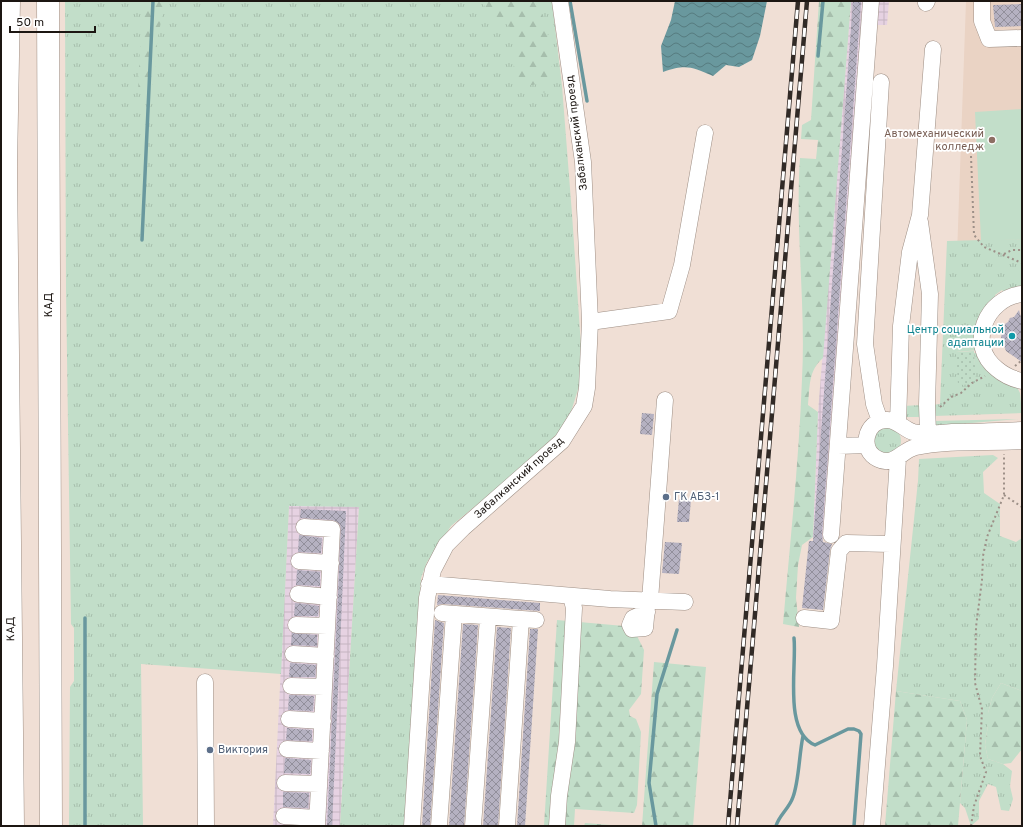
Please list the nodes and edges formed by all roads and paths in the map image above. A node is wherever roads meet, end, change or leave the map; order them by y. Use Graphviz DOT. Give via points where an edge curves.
graph roads {
  1 [pos="9,1"];
  2 [pos="48,1"];
  3 [pos="560,1"];
  4 [pos="872,1"];
  5 [pos="982,1"];
  6 [pos="1022,38"];
  7 [pos="933,49"];
  8 [pos="881,82"];
  9 [pos="704,133"];
  10 [pos="971,156"];
  11 [pos="920,215"];
  12 [pos="1022,250"];
  13 [pos="1004,254"];
  14 [pos="1022,263"];
  15 [pos="1022,294"];
  16 [pos="590,322"];
  17 [pos="997,369"];
  18 [pos="1022,381"];
  19 [pos="666,400"];
  20 [pos="927,410"];
  21 [pos="880,421"];
  22 [pos="898,423"];
  23 [pos="1022,430"];
  24 [pos="928,433"];
  25 [pos="1022,441"];
  26 [pos="867,445"];
  27 [pos="838,446"];
  28 [pos="1004,452"];
  29 [pos="898,458"];
  30 [pos="1004,495"];
  31 [pos="1022,507"];
  32 [pos="304,527"];
  33 [pos="831,535"];
  34 [pos="891,544"];
  35 [pos="300,561"];
  36 [pos="331,563"];
  37 [pos="429,584"];
  38 [pos="6,586"];
  39 [pos="298,594"];
  40 [pos="571,596"];
  41 [pos="329,597"];
  42 [pos="685,602"];
  43 [pos="648,606"];
  44 [pos="488,617"];
  45 [pos="804,618"];
  46 [pos="296,625"];
  47 [pos="327,626"];
  48 [pos="293,654"];
  49 [pos="326,656"];
  50 [pos="205,682"];
  51 [pos="291,686"];
  52 [pos="324,686"];
  53 [pos="289,719"];
  54 [pos="322,720"];
  55 [pos="7,728"];
  56 [pos="287,749"];
  57 [pos="321,751"];
  58 [pos="285,783"];
  59 [pos="319,784"];
  60 [pos="284,816"];
  61 [pos="317,822"];
  62 [pos="13,826"];
  63 [pos="51,826"];
  64 [pos="206,826"];
  65 [pos="412,826"];
  66 [pos="439,826"];
  67 [pos="473,826"];
  68 [pos="508,826"];
  69 [pos="557,826"];
  70 [pos="872,826"];
  71 [pos="971,826"];
  1 -- 38 [label="highway, КАД" via="6,166"];
  2 -- 63 [label="highway, КАД"];
  3 -- 16 [label="street, Забалканский проезд" via="583,162"];
  4 -- 27 [label="street"];
  5 -- 6 [label="street" via="982,21 989,39"];
  7 -- 11 [label="street"];
  8 -- 21 [label="street" via="865,344 874,404"];
  9 -- 16 [label="street" via="682,264 669,311"];
  10 -- 13 [label="path" via="974,235 984,247"];
  11 -- 20 [label="street" via="930,294"];
  11 -- 22 [label="street" via="910,252 901,326"];
  12 -- 13 [label="path" via="1012,250"];
  13 -- 14 [label="path"];
  15 -- 17 [label="street" via="1011,296 997,304 984,323 983,350"];
  16 -- 37 [label="street, Забалканский проезд" via="587,388 584,406 574,423 562,441 446,545"];
  17 -- 18 [label="street"];
  17 -- 20 [label="path" via="972,383 936,409"];
  19 -- 43 [label="street"];
  20 -- 24 [label="street"];
  21 -- 22 [label="street" via="893,420"];
  21 -- 26 [label="street" via="867,433"];
  22 -- 24 [label="street" via="913,432"];
  23 -- 24 [label="street"];
  25 -- 29 [label="street" via="929,445 905,451"];
  26 -- 27 [label="street"];
  26 -- 29 [label="street" via="873,456 879,460 892,461"];
  27 -- 33 [label="street"];
  28 -- 30 [label="path"];
  29 -- 34 [label="street"];
  30 -- 31 [label="path"];
  30 -- 71 [label="path" via="982,556 974,654 975,683 982,709 980,756 986,772 974,806"];
  32 -- 36 [label="street" via="332,529"];
  34 -- 45 [label="street" via="846,543 839,551 831,621"];
  34 -- 70 [label="street" via="885,666"];
  35 -- 36 [label="street"];
  36 -- 41 [label="street"];
  37 -- 40 [label="street"];
  37 -- 65 [label="street, Забалканский проезд"];
  38 -- 55 [label="highway, КАД"];
  39 -- 41 [label="street"];
  40 -- 43 [label="street"];
  40 -- 69 [label="street" via="574,608 567,734"];
  41 -- 47 [label="street"];
  42 -- 43 [label="street"];
  44 -- 66 [label="street" via="448,614"];
  44 -- 67 [label="street"];
  44 -- 68 [label="street" via="528,619"];
  46 -- 47 [label="street"];
  47 -- 49 [label="street"];
  48 -- 49 [label="street"];
  49 -- 52 [label="street"];
  50 -- 64 [label="street"];
  51 -- 52 [label="street"];
  52 -- 54 [label="street"];
  53 -- 54 [label="street"];
  54 -- 57 [label="street"];
  55 -- 62 [label="highway, КАД"];
  56 -- 57 [label="street"];
  57 -- 59 [label="street"];
  58 -- 59 [label="street"];
  59 -- 61 [label="street"];
  60 -- 61 [label="street"];
}
